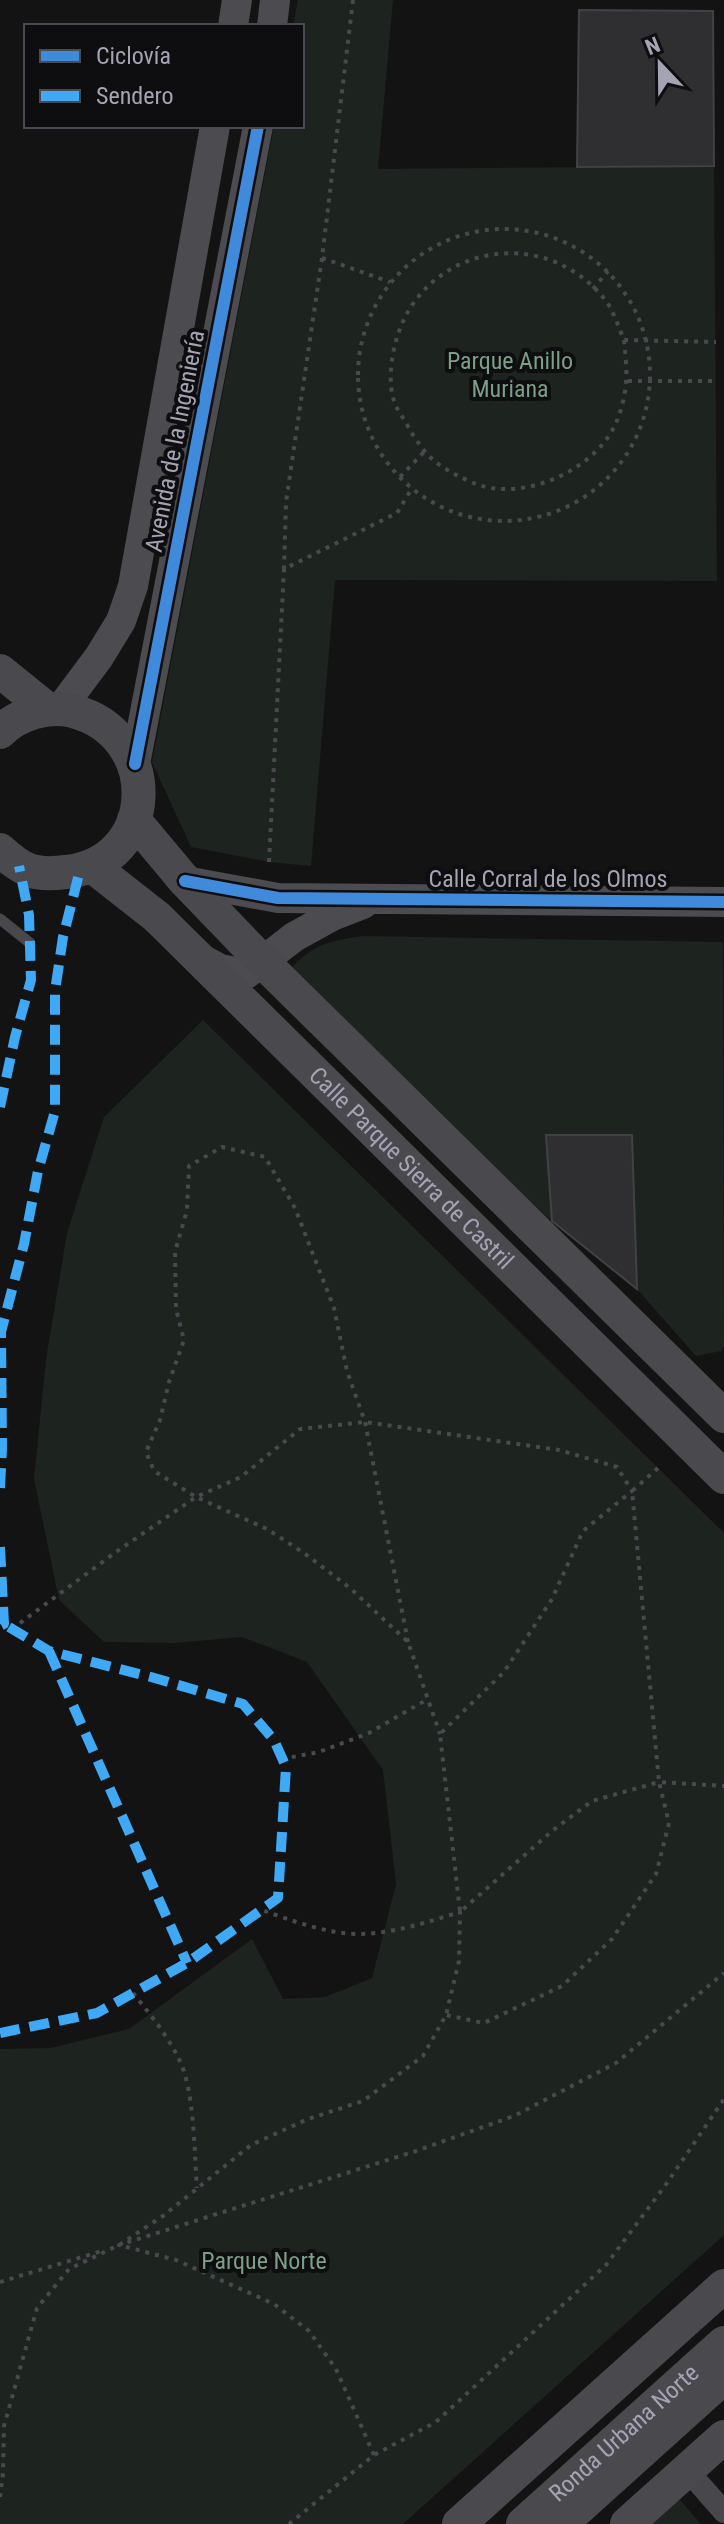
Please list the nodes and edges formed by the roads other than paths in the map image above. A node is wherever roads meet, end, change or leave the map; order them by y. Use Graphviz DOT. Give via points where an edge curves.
graph roads {
  1 [pos="237,0"];
  2 [pos="275,0"];
  3 [pos="233,24"];
  4 [pos="272,24"];
  5 [pos="215,128"];
  6 [pos="258,128"];
  7 [pos="0,671"];
  8 [pos="54,709"];
  9 [pos="0,732"];
  10 [pos="135,764"];
  11 [pos="134,820"];
  12 [pos="0,850"];
  13 [pos="92,866"];
  14 [pos="185,881"];
  15 [pos="372,900"];
  16 [pos="724,902"];
  17 [pos="0,919"];
  18 [pos="30,943"];
  19 [pos="196,956"];
  20 [pos="263,962"];
  21 [pos="724,1416"];
  22 [pos="724,1477"];
  23 [pos="724,2286"];
  24 [pos="724,2343"];
  25 [pos="724,2377"];
  26 [pos="711,2458"];
  27 [pos="724,2512"];
  28 [pos="459,2524"];
  29 [pos="523,2524"];
  30 [pos="561,2524"];
  31 [pos="627,2524"];
  1 -- 3 [label="street"];
  2 -- 4 [label="street"];
  5 -- 8 [label="street, Avenida de la Ingeniería" via="133,586 121,621 99,657"];
  6 -- 10 [label="street, Avenida de la Ingeniería"];
  7 -- 8 [label="main road"];
  8 -- 9 [label="main road" via="11,721"];
  8 -- 10 [label="main road" via="101,723 118,736"];
  10 -- 11 [label="main road" via="139,792"];
  11 -- 13 [label="main road" via="118,847"];
  11 -- 14 [label="main road, Calle Parque Sierra de Castril"];
  12 -- 13 [label="main road" via="19,866 46,874"];
  13 -- 19 [label="main road, Calle Parque Sierra de Castril"];
  14 -- 15 [label="street, Calle Corral de los Olmos" via="278,898"];
  14 -- 20 [label="main road, Calle Parque Sierra de Castril"];
  15 -- 16 [label="street, Calle Corral de los Olmos"];
  15 -- 20 [label="street" via="294,937"];
  17 -- 18 [label="lane"];
  19 -- 20 [label="street" via="220,969 246,974"];
  19 -- 22 [label="main road, Calle Parque Sierra de Castril"];
  20 -- 21 [label="main road, Calle Parque Sierra de Castril"];
  23 -- 28 [label="main road"];
  24 -- 29 [label="main road, Ronda Urbana Norte"];
  25 -- 30 [label="main road, Ronda Urbana Norte"];
  26 -- 27 [label="street"];
  26 -- 31 [label="main road"];
}
